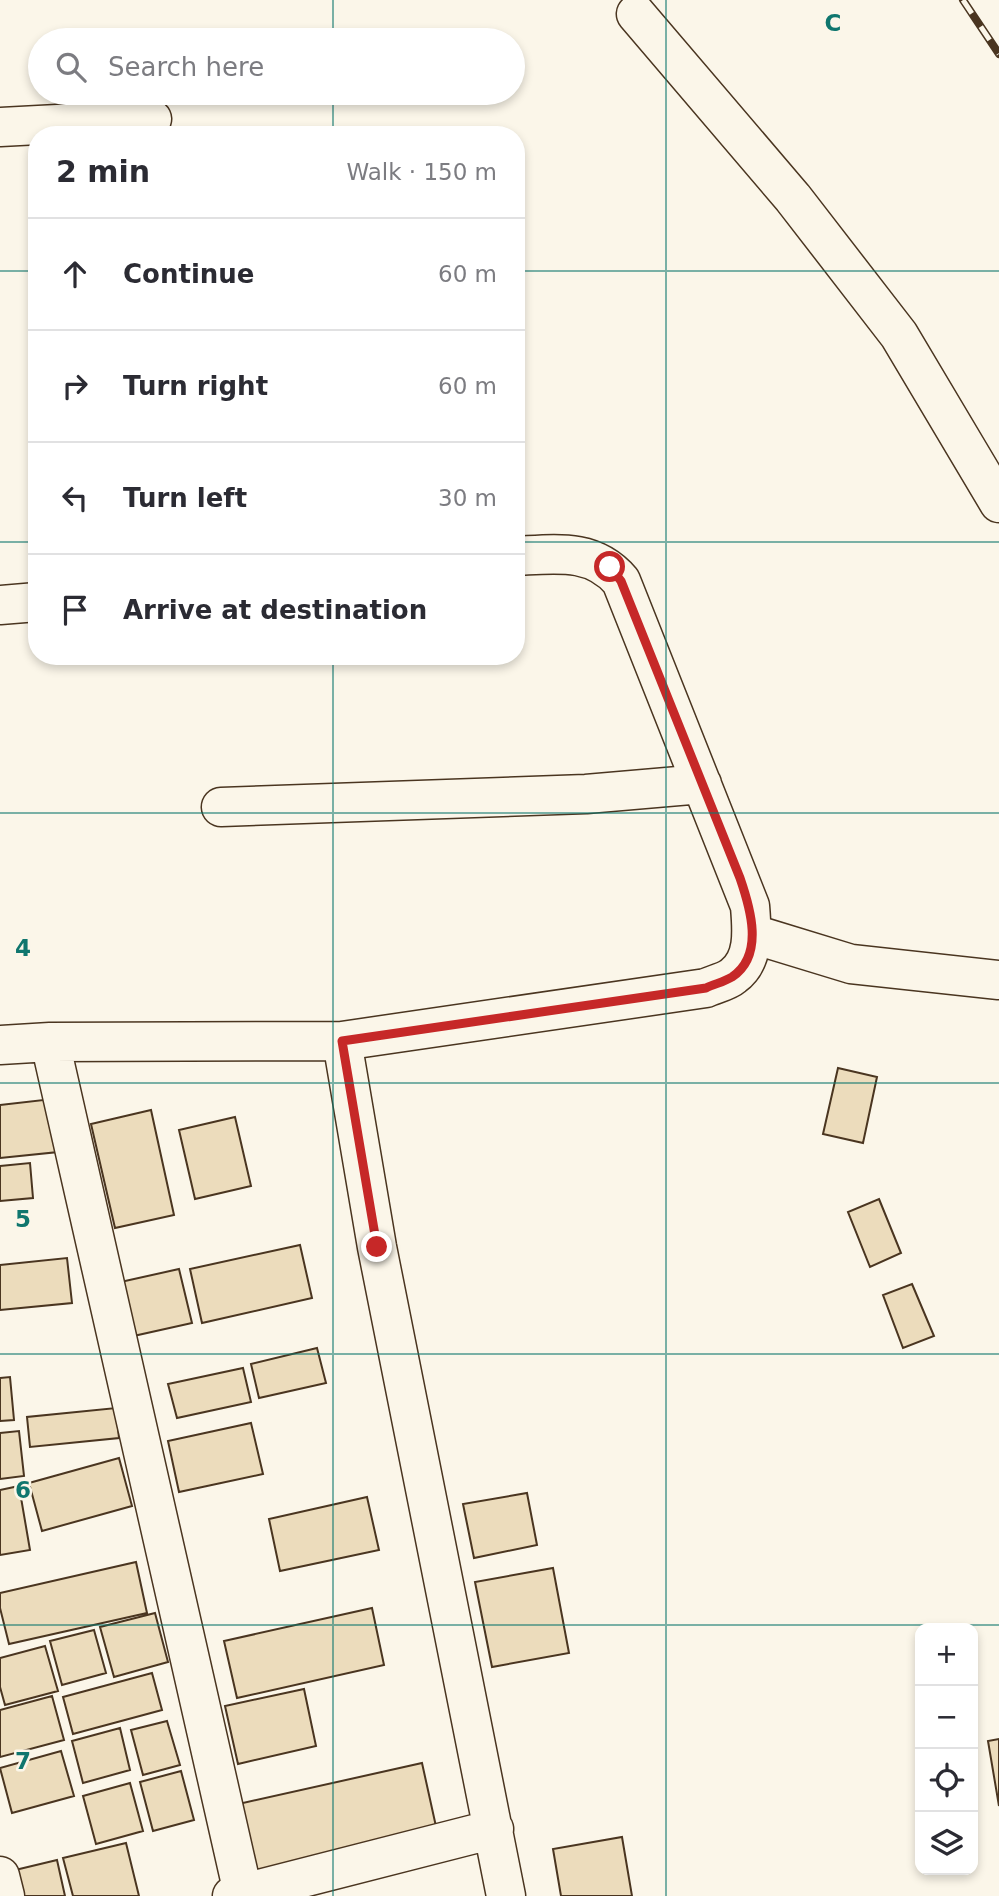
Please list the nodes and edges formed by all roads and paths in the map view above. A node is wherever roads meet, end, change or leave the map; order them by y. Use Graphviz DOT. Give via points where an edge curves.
graph roads {
  1 [pos="636,14"];
  2 [pos="152,119"];
  3 [pos="0,127"];
  4 [pos="999,503"];
  5 [pos="525,555"];
  6 [pos="28,603"];
  7 [pos="0,605"];
  8 [pos="702,784"];
  9 [pos="221,807"];
  10 [pos="753,934"];
  11 [pos="999,980"];
  12 [pos="50,1041"];
  13 [pos="342,1041"];
  14 [pos="0,1045"];
  15 [pos="494,1829"];
  16 [pos="0,1876"];
  17 [pos="237,1895"];
  18 [pos="5,1896"];
  19 [pos="506,1896"];
  1 -- 4 [label="street" via="793,198 899,335"];
  2 -- 3 [label="street"];
  5 -- 8 [label="street" via="583,556 610,567 621,581"];
  6 -- 7 [label="street"];
  8 -- 9 [label="street" via="586,794"];
  8 -- 10 [label="street" via="750,906"];
  10 -- 11 [label="street" via="851,964"];
  10 -- 13 [label="street" via="747,960 734,976 706,988"];
  12 -- 13 [label="street"];
  12 -- 14 [label="street"];
  12 -- 17 [label="street"];
  13 -- 15 [label="street" via="377,1247"];
  15 -- 17 [label="street"];
  15 -- 19 [label="street"];
  16 -- 18 [label="street"];
}
